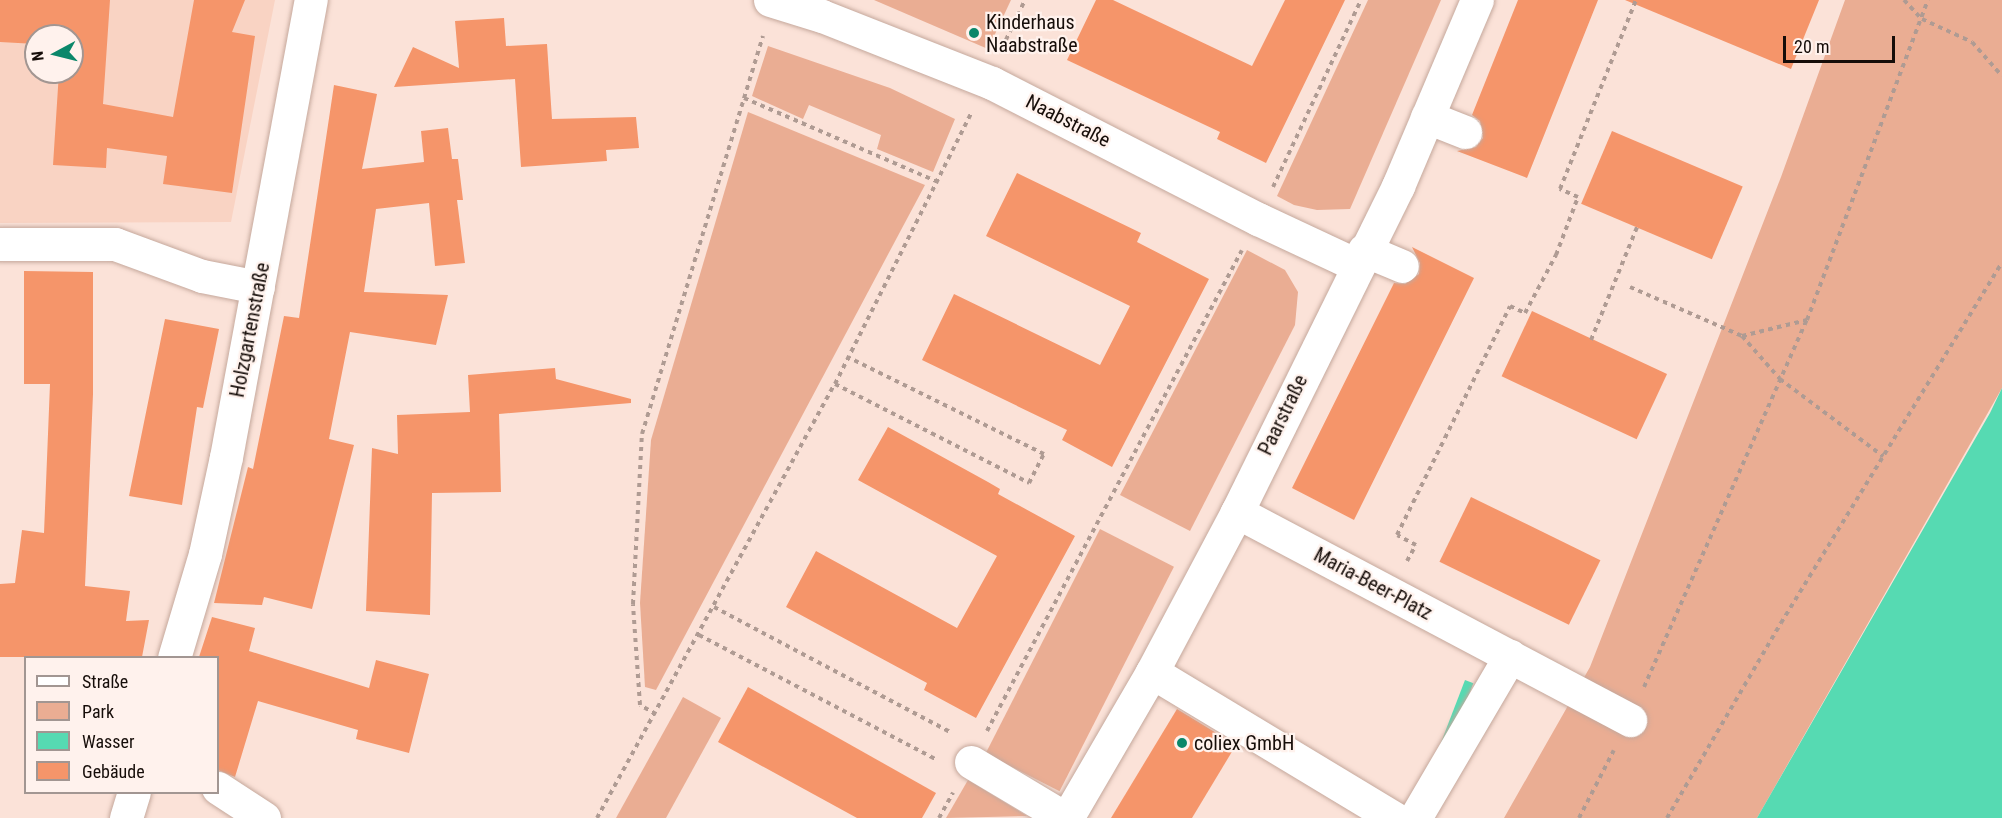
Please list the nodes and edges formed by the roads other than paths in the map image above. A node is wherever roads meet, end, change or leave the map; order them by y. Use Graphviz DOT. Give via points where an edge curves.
graph roads {
  1 [pos="311,0"];
  2 [pos="771,0"];
  3 [pos="1477,0"];
  4 [pos="1426,117"];
  5 [pos="1465,132"];
  6 [pos="0,244"];
  7 [pos="1360,258"];
  8 [pos="1402,266"];
  9 [pos="258,287"];
  10 [pos="1237,512"];
  11 [pos="174,656"];
  12 [pos="1510,656"];
  13 [pos="1152,672"];
  14 [pos="1630,720"];
  15 [pos="964,750"];
  16 [pos="219,789"];
  17 [pos="133,794"];
  18 [pos="126,818"];
  19 [pos="264,818"];
  20 [pos="1066,818"];
  21 [pos="1394,818"];
  22 [pos="1415,818"];
  1 -- 9 [label="street, Holzgartenstraße"];
  2 -- 7 [label="street, Naabstraße" via="900,45 987,81 1258,219"];
  3 -- 4 [label="street, Paarstraße"];
  4 -- 5 [label="street"];
  4 -- 7 [label="street, Paarstraße"];
  6 -- 9 [label="street" via="115,244 202,276"];
  7 -- 8 [label="street, Naabstraße"];
  7 -- 10 [label="street, Paarstraße"];
  9 -- 11 [label="street, Holzgartenstraße" via="205,554"];
  10 -- 12 [label="street, Maria-Beer-Platz"];
  10 -- 13 [label="street, Paarstraße"];
  12 -- 14 [label="street, Maria-Beer-Platz"];
  12 -- 22 [label="street"];
  13 -- 20 [label="street, Paarstraße"];
  13 -- 21 [label="street"];
  15 -- 20 [label="street"];
  16 -- 19 [label="street"];
  17 -- 18 [label="street"];
}
